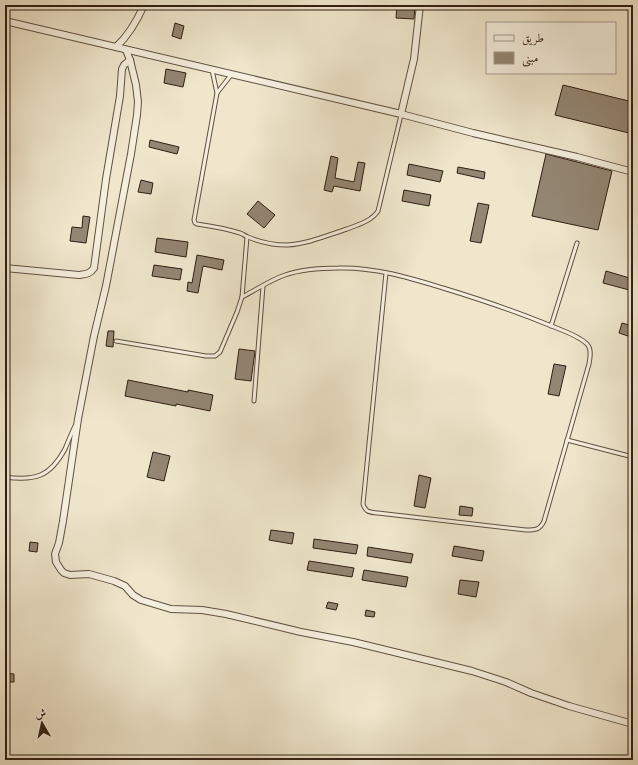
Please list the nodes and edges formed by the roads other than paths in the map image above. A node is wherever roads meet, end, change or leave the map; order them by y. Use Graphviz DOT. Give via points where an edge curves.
graph roads {
  1 [pos="144,5"];
  2 [pos="420,5"];
  3 [pos="5,22"];
  4 [pos="116,47"];
  5 [pos="126,50"];
  6 [pos="130,60"];
  7 [pos="212,70"];
  8 [pos="231,75"];
  9 [pos="216,93"];
  10 [pos="401,114"];
  11 [pos="633,172"];
  12 [pos="247,237"];
  13 [pos="577,243"];
  14 [pos="5,268"];
  15 [pos="386,273"];
  16 [pos="263,286"];
  17 [pos="242,297"];
  18 [pos="551,326"];
  19 [pos="116,341"];
  20 [pos="254,402"];
  21 [pos="78,419"];
  22 [pos="567,440"];
  23 [pos="633,457"];
  24 [pos="5,477"];
  25 [pos="633,724"];
  1 -- 4 [label="street" via="132,28"];
  2 -- 10 [label="street" via="414,59"];
  3 -- 4 [label="street"];
  4 -- 5 [label="street"];
  5 -- 6 [label="street"];
  5 -- 7 [label="street"];
  6 -- 14 [label="street" via="122,69 94,268 87,274 79,275"];
  6 -- 21 [label="street" via="138,94 136,126"];
  7 -- 8 [label="street"];
  7 -- 9 [label="lane"];
  8 -- 9 [label="lane"];
  8 -- 10 [label="street"];
  9 -- 12 [label="lane" via="194,220 197,224"];
  10 -- 11 [label="street"];
  10 -- 12 [label="lane" via="376,214 357,225 307,242 276,244"];
  12 -- 17 [label="lane"];
  13 -- 18 [label="lane"];
  15 -- 16 [label="lane" via="357,268 309,270 286,275"];
  15 -- 18 [label="lane" via="464,295"];
  15 -- 22 [label="lane" via="363,504 368,512 536,530 544,521"];
  16 -- 17 [label="lane"];
  16 -- 20 [label="lane"];
  17 -- 19 [label="lane" via="218,355 206,356"];
  18 -- 22 [label="lane" via="576,336 588,345 591,352"];
  21 -- 24 [label="lane" via="65,450 47,473 24,479"];
  21 -- 25 [label="street" via="63,521 55,554 57,564 64,573 89,574 114,581 125,586 141,600 171,609 226,614 472,671 569,706"];
  22 -- 23 [label="lane"];
}
